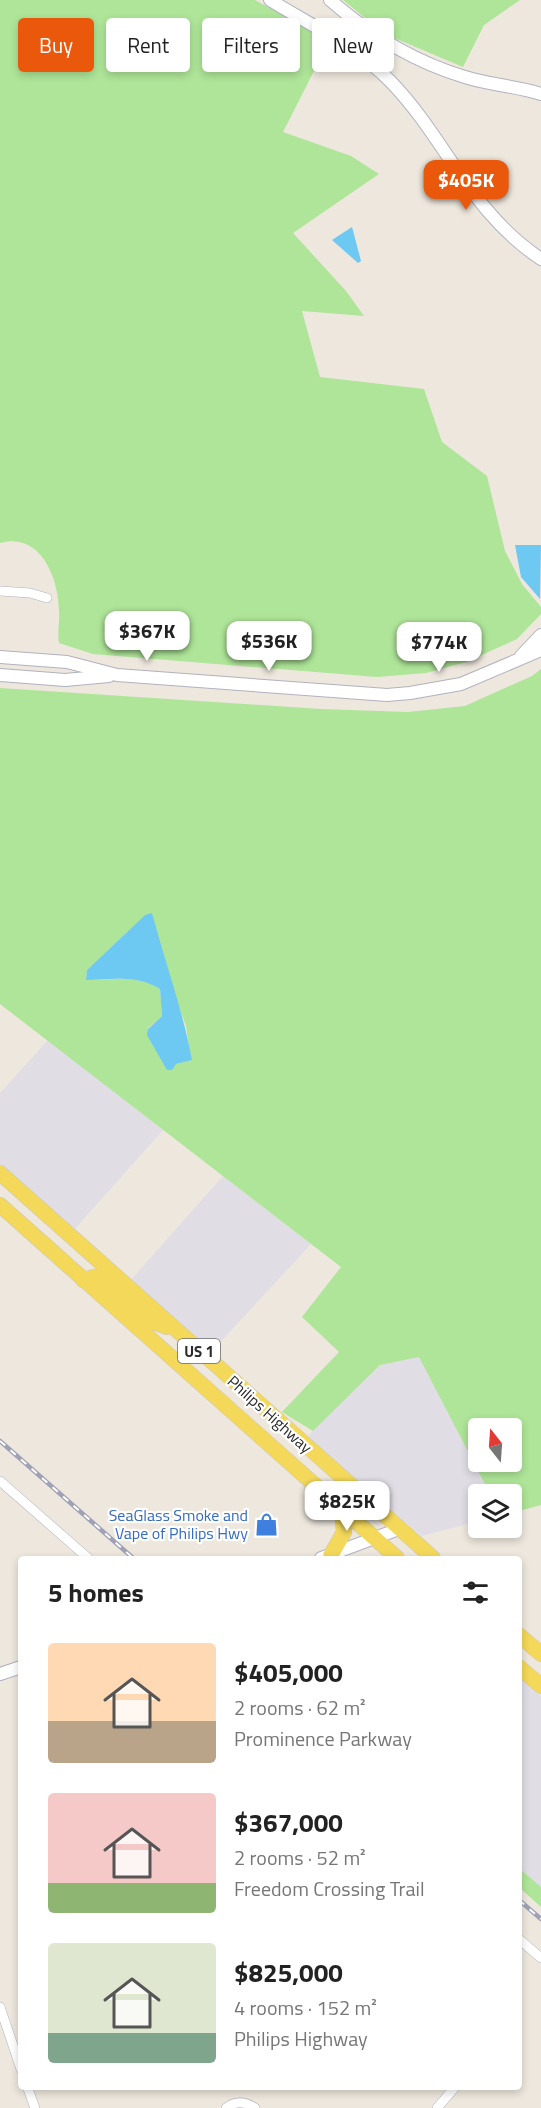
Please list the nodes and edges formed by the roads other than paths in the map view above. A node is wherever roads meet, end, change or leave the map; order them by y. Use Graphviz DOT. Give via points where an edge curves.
graph roads {
  1 [pos="270,0"];
  2 [pos="330,0"];
  3 [pos="541,94"];
  4 [pos="541,259"];
  5 [pos="0,591"];
  6 [pos="47,597"];
  7 [pos="541,635"];
  8 [pos="541,650"];
  9 [pos="0,657"];
  10 [pos="518,659"];
  11 [pos="0,675"];
  12 [pos="117,675"];
  13 [pos="0,1173"];
  14 [pos="0,1206"];
  15 [pos="95,1260"];
  16 [pos="83,1280"];
  17 [pos="173,1328"];
  18 [pos="0,1481"];
  19 [pos="342,1510"];
  20 [pos="399,1529"];
  21 [pos="374,1539"];
  22 [pos="86,1556"];
  23 [pos="327,1556"];
  24 [pos="329,1556"];
  25 [pos="395,1556"];
  26 [pos="431,1556"];
  27 [pos="522,1638"];
  28 [pos="541,1654"];
  29 [pos="18,1668"];
  30 [pos="522,1670"];
  31 [pos="0,1674"];
  32 [pos="541,1686"];
  33 [pos="522,1942"];
  34 [pos="541,1958"];
  35 [pos="0,2007"];
  36 [pos="18,2061"];
  37 [pos="28,2090"];
  38 [pos="452,2090"];
  39 [pos="34,2108"];
  40 [pos="226,2108"];
  41 [pos="255,2108"];
  42 [pos="436,2108"];
  1 -- 4 [label="street" via="333,36 391,82 477,200"];
  2 -- 3 [label="street" via="369,31 423,61 464,77"];
  5 -- 6 [label="street"];
  7 -- 10 [label="street"];
  8 -- 10 [label="street"];
  9 -- 12 [label="street" via="67,662"];
  10 -- 12 [label="street" via="484,675 410,693 361,694"];
  11 -- 12 [label="street" via="65,680"];
  13 -- 15 [label="main road, Philips Highway / US 1"];
  14 -- 15 [label="main road" via="25,1214 69,1254"];
  14 -- 16 [label="main road, Philips Highway / US 1"];
  15 -- 17 [label="main road, Philips Highway / US 1"];
  16 -- 17 [label="main road" via="94,1277 104,1281 148,1320"];
  16 -- 19 [label="main road, Philips Highway / US 1"];
  17 -- 20 [label="main road, Philips Highway / US 1"];
  18 -- 22 [label="street"];
  19 -- 21 [label="main road, Philips Highway / US 1"];
  19 -- 23 [label="main road" via="344,1532"];
  20 -- 21 [label="street"];
  20 -- 26 [label="main road, Philips Highway / US 1"];
  21 -- 24 [label="street"];
  21 -- 25 [label="main road, Philips Highway / US 1"];
  27 -- 28 [label="main road"];
  29 -- 31 [label="street"];
  30 -- 32 [label="main road"];
  33 -- 34 [label="street"];
  35 -- 36 [label="street"];
  37 -- 39 [label="street"];
  38 -- 42 [label="street"];
  40 -- 41 [label="street" via="244,2102"];
}
